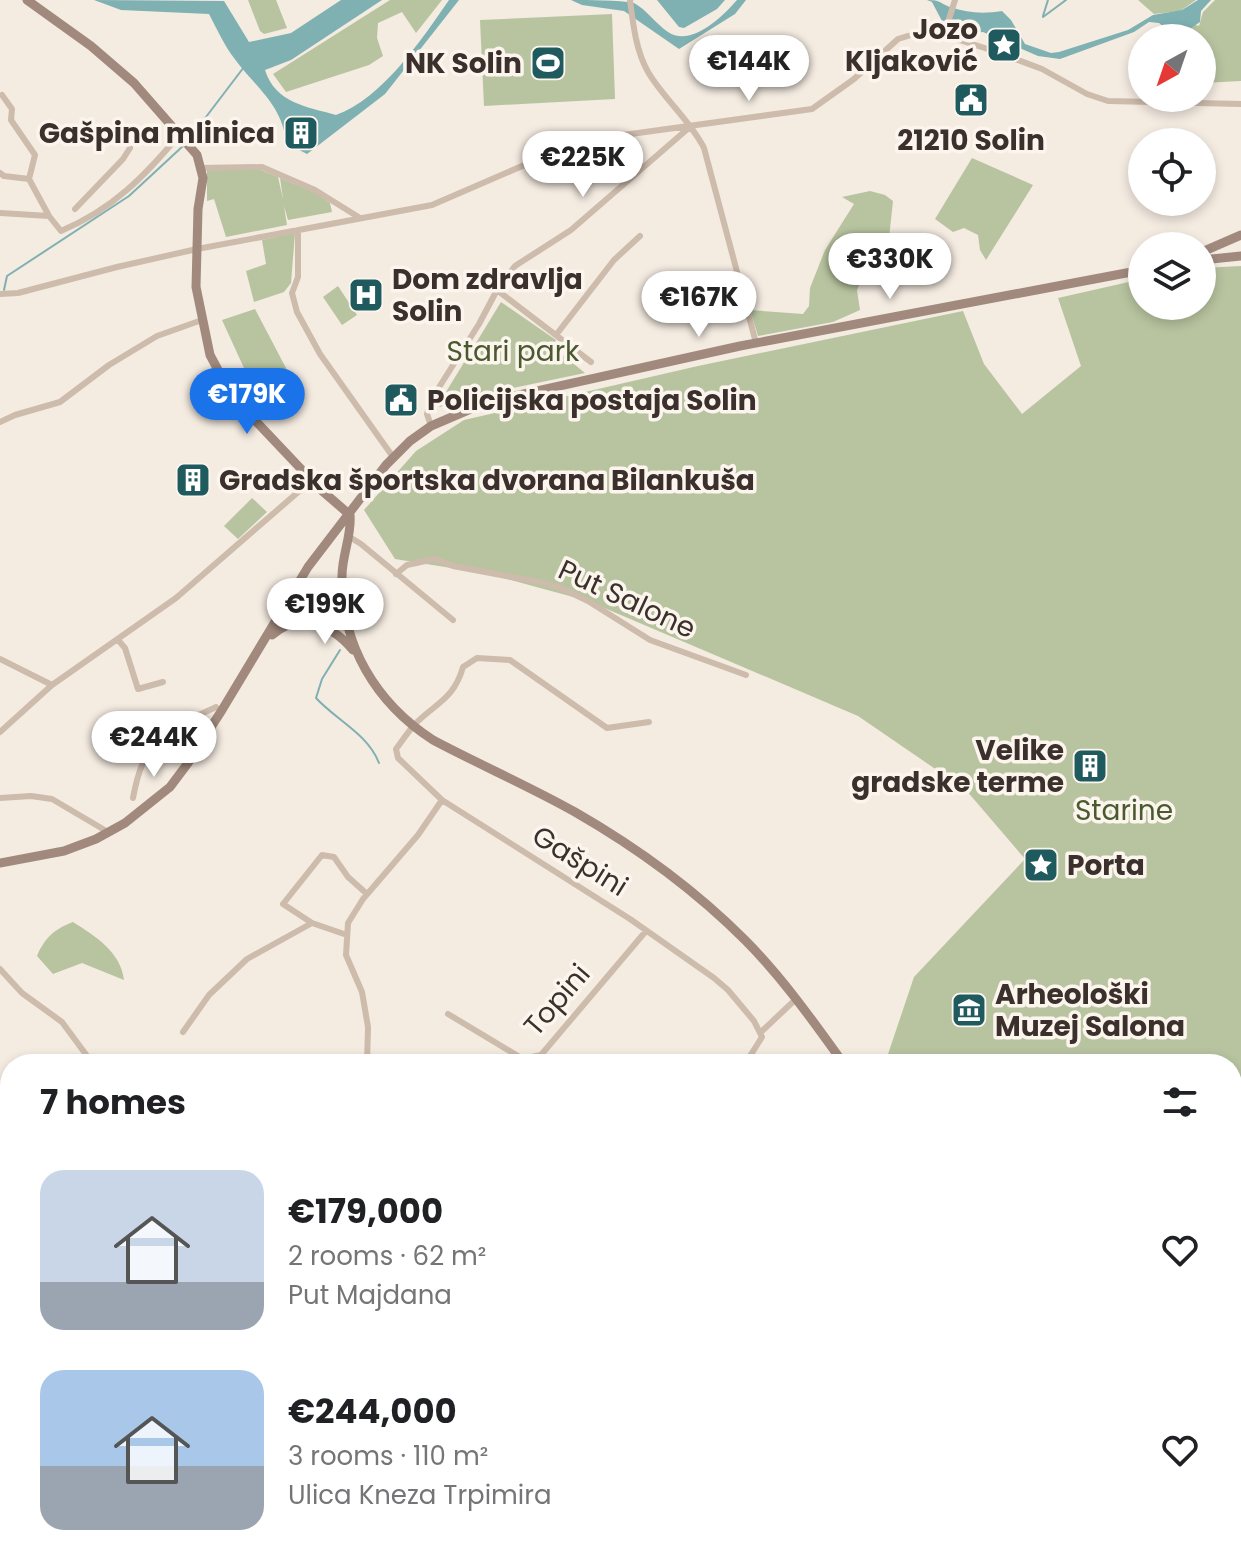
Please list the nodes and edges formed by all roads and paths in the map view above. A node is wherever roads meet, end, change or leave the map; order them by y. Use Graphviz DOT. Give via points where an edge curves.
graph roads {
  1 [pos="27,0"];
  2 [pos="630,0"];
  3 [pos="955,0"];
  4 [pos="944,35"];
  5 [pos="2,95"];
  6 [pos="1241,104"];
  7 [pos="691,126"];
  8 [pos="184,139"];
  9 [pos="130,148"];
  10 [pos="200,168"];
  11 [pos="0,173"];
  12 [pos="29,179"];
  13 [pos="0,213"];
  14 [pos="49,216"];
  15 [pos="360,218"];
  16 [pos="82,221"];
  17 [pos="298,230"];
  18 [pos="1241,235"];
  19 [pos="640,236"];
  20 [pos="1216,246"];
  21 [pos="197,249"];
  22 [pos="1241,256"];
  23 [pos="1216,259"];
  24 [pos="1128,273"];
  25 [pos="497,290"];
  26 [pos="3,294"];
  27 [pos="202,320"];
  28 [pos="556,335"];
  29 [pos="756,343"];
  30 [pos="591,362"];
  31 [pos="0,422"];
  32 [pos="431,426"];
  33 [pos="393,457"];
  34 [pos="312,480"];
  35 [pos="350,515"];
  36 [pos="348,536"];
  37 [pos="396,574"];
  38 [pos="289,601"];
  39 [pos="453,620"];
  40 [pos="303,622"];
  41 [pos="118,640"];
  42 [pos="264,643"];
  43 [pos="355,652"];
  44 [pos="0,659"];
  45 [pos="746,675"];
  46 [pos="163,682"];
  47 [pos="52,685"];
  48 [pos="216,707"];
  49 [pos="649,722"];
  50 [pos="413,727"];
  51 [pos="0,732"];
  52 [pos="163,735"];
  53 [pos="203,741"];
  54 [pos="0,798"];
  55 [pos="133,798"];
  56 [pos="442,800"];
  57 [pos="108,832"];
  58 [pos="0,863"];
  59 [pos="367,894"];
  60 [pos="312,923"];
  61 [pos="646,931"];
  62 [pos="347,935"];
  63 [pos="0,969"];
  64 [pos="796,999"];
  65 [pos="448,1014"];
  66 [pos="183,1032"];
  67 [pos="761,1032"];
  68 [pos="86,1054"];
  69 [pos="367,1054"];
  70 [pos="515,1054"];
  71 [pos="542,1054"];
  72 [pos="753,1054"];
  73 [pos="837,1054"];
  1 -- 8 [label="street" via="134,83"];
  2 -- 7 [label="street" via="649,73"];
  3 -- 4 [label="street"];
  4 -- 6 [label="street" via="1042,69 1108,101"];
  4 -- 7 [label="street" via="898,39 812,109"];
  5 -- 12 [label="street" via="12,109 11,120 35,155"];
  7 -- 15 [label="street" via="580,141 432,205"];
  7 -- 25 [label="street" via="571,230 522,260"];
  7 -- 29 [label="street" via="704,148"];
  8 -- 10 [label="street"];
  8 -- 16 [label="street" via="126,193"];
  9 -- 16 [label="street" via="74,205"];
  10 -- 15 [label="street" via="262,167 315,190"];
  10 -- 21 [label="street"];
  11 -- 12 [label="street"];
  12 -- 14 [label="street"];
  13 -- 14 [label="street"];
  14 -- 16 [label="street" via="61,231"];
  15 -- 17 [label="street"];
  17 -- 21 [label="street"];
  17 -- 33 [label="street" via="298,277 292,293 297,312"];
  18 -- 20 [label="street"];
  19 -- 28 [label="street" via="614,260"];
  21 -- 26 [label="street"];
  21 -- 27 [label="street"];
  22 -- 23 [label="street"];
  24 -- 29 [label="street"];
  25 -- 28 [label="street"];
  25 -- 32 [label="street" via="431,400"];
  27 -- 31 [label="street" via="157,336 60,402"];
  27 -- 34 [label="street" via="210,355 227,388"];
  28 -- 30 [label="street"];
  29 -- 32 [label="street" via="487,402"];
  32 -- 33 [label="street"];
  33 -- 35 [label="street"];
  34 -- 35 [label="street"];
  34 -- 41 [label="street" via="176,598"];
  35 -- 36 [label="street"];
  35 -- 38 [label="street" via="308,567"];
  36 -- 37 [label="street"];
  36 -- 43 [label="street" via="342,584"];
  37 -- 39 [label="street"];
  37 -- 45 [label="street, Put Salone" via="407,565 435,559 550,585 588,601 650,640"];
  38 -- 40 [label="street"];
  38 -- 42 [label="street"];
  40 -- 42 [label="street" via="282,627"];
  40 -- 43 [label="street" via="327,627"];
  41 -- 46 [label="street" via="138,689"];
  41 -- 47 [label="street"];
  42 -- 53 [label="street"];
  43 -- 50 [label="street" via="389,705"];
  44 -- 47 [label="street"];
  47 -- 51 [label="street"];
  48 -- 52 [label="street"];
  49 -- 50 [label="street" via="607,728 510,660 477,658 463,667 458,685"];
  50 -- 56 [label="street, Gašpini" via="396,749 398,758"];
  50 -- 64 [label="street" via="626,843 736,931"];
  52 -- 53 [label="street" via="187,734"];
  52 -- 55 [label="street" via="148,750"];
  53 -- 57 [label="street" via="170,787"];
  54 -- 57 [label="street" via="52,799"];
  56 -- 59 [label="street"];
  56 -- 61 [label="street, Gašpini"];
  57 -- 58 [label="street" via="64,851"];
  59 -- 60 [label="street" via="334,857 322,855 283,904"];
  59 -- 62 [label="street" via="348,923"];
  60 -- 62 [label="street"];
  60 -- 66 [label="street" via="247,959 209,995"];
  61 -- 67 [label="street, Gašpini" via="728,990"];
  61 -- 71 [label="street, Topini"];
  62 -- 69 [label="street" via="346,955 362,992 368,1027"];
  63 -- 68 [label="street" via="62,1022"];
  64 -- 67 [label="street"];
  64 -- 73 [label="street"];
  65 -- 70 [label="street, Topini"];
  67 -- 72 [label="street"];
}
